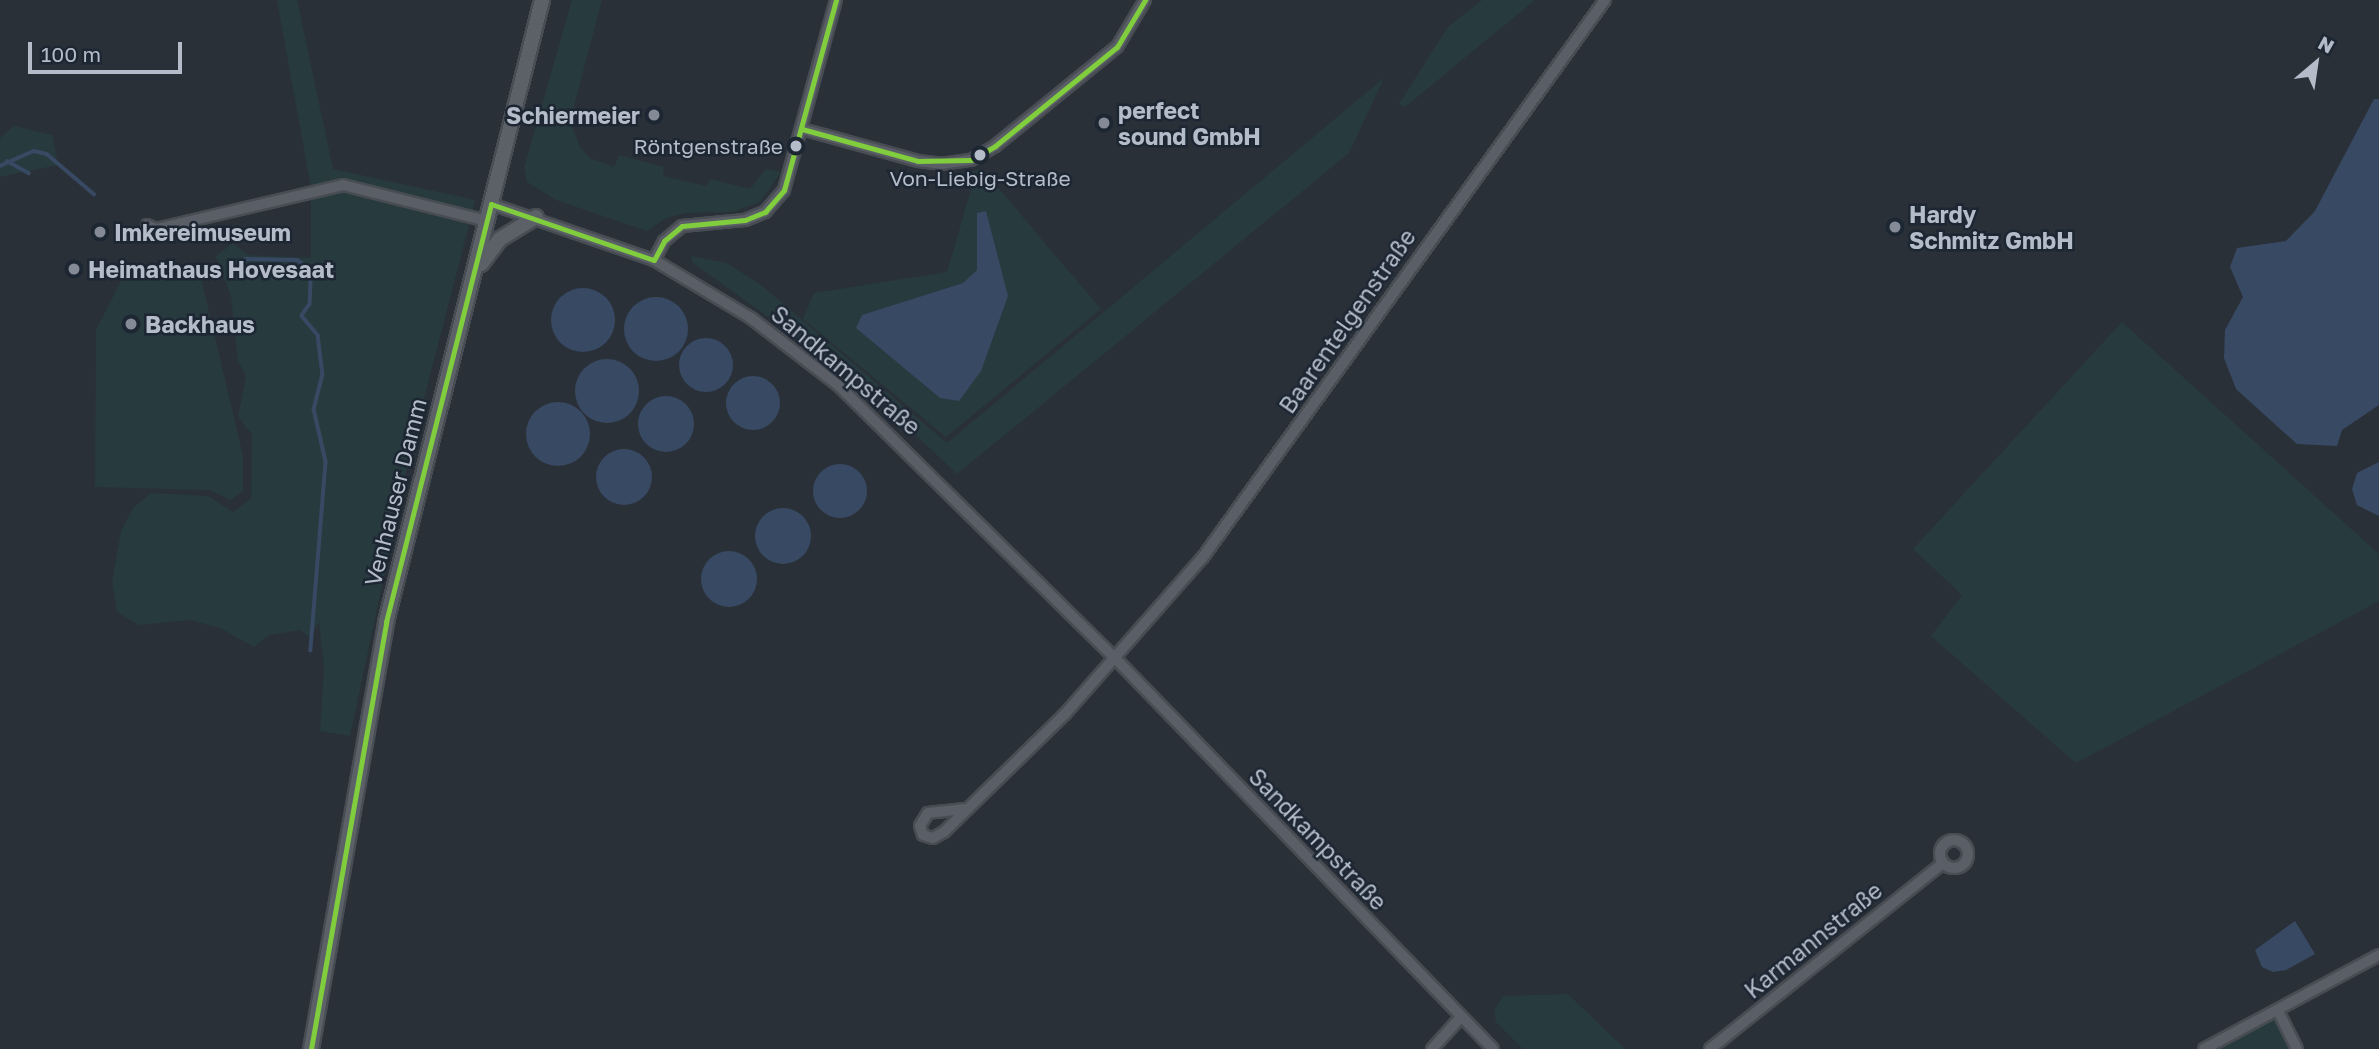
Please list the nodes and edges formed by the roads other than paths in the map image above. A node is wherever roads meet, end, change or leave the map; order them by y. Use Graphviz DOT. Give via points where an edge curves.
graph roads {
  1 [pos="542,0"];
  2 [pos="836,0"];
  3 [pos="1145,0"];
  4 [pos="1605,0"];
  5 [pos="802,129"];
  6 [pos="491,204"];
  7 [pos="536,217"];
  8 [pos="487,221"];
  9 [pos="147,225"];
  10 [pos="654,260"];
  11 [pos="466,304"];
  12 [pos="1114,657"];
  13 [pos="965,809"];
  14 [pos="1943,863"];
  15 [pos="2379,955"];
  16 [pos="2278,1011"];
  17 [pos="1461,1017"];
  18 [pos="311,1049"];
  19 [pos="1432,1049"];
  20 [pos="1493,1049"];
  21 [pos="1710,1049"];
  22 [pos="2204,1049"];
  23 [pos="2297,1049"];
  1 -- 6 [label="main road, Venhauser Damm"];
  2 -- 5 [label="street"];
  3 -- 5 [label="street" via="1117,47 995,146 971,160 918,161"];
  4 -- 12 [label="street, Baarentelgenstraße" via="1228,523"];
  5 -- 10 [label="street" via="784,190 765,212 745,220 682,226 664,241"];
  6 -- 7 [label="street, Sandkampstraße"];
  6 -- 8 [label="main road, Venhauser Damm"];
  7 -- 10 [label="street, Sandkampstraße"];
  7 -- 11 [label="main road" via="489,250"];
  8 -- 9 [label="street" via="342,185 156,229"];
  8 -- 11 [label="main road, Venhauser Damm"];
  10 -- 12 [label="street, Sandkampstraße" via="785,341 930,472"];
  11 -- 18 [label="main road, Venhauser Damm" via="386,622"];
  12 -- 13 [label="street" via="1065,714"];
  12 -- 17 [label="street, Sandkampstraße"];
  14 -- 21 [label="street, Karmannstraße"];
  15 -- 16 [label="street"];
  16 -- 22 [label="street"];
  16 -- 23 [label="street"];
  17 -- 19 [label="street"];
  17 -- 20 [label="street, Sandkampstraße"];
}
